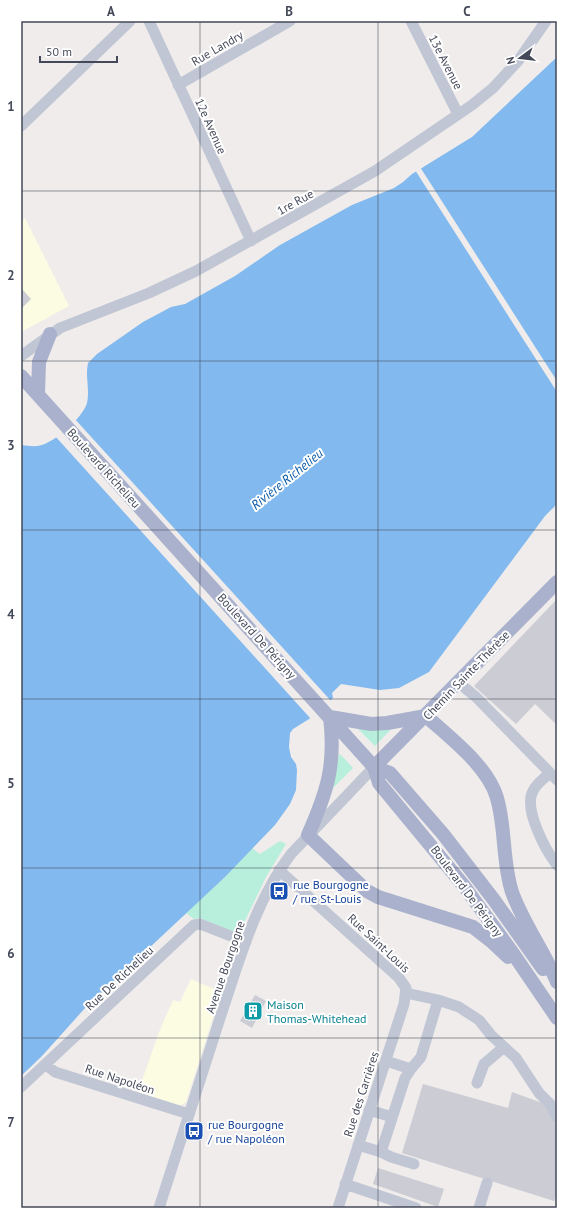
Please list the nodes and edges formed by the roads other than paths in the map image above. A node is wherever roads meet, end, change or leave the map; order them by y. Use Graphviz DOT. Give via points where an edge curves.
graph roads {
  1 [pos="130,21"];
  2 [pos="149,21"];
  3 [pos="290,21"];
  4 [pos="411,21"];
  5 [pos="546,21"];
  6 [pos="178,85"];
  7 [pos="458,114"];
  8 [pos="21,126"];
  9 [pos="251,241"];
  10 [pos="50,334"];
  11 [pos="21,356"];
  12 [pos="21,376"];
  13 [pos="21,392"];
  14 [pos="38,394"];
  15 [pos="187,559"];
  16 [pos="557,582"];
  17 [pos="459,683"];
  18 [pos="426,716"];
  19 [pos="330,717"];
  20 [pos="374,768"];
  21 [pos="553,776"];
  22 [pos="308,835"];
  23 [pos="557,865"];
  24 [pos="279,870"];
  25 [pos="246,942"];
  26 [pos="531,980"];
  27 [pos="557,982"];
  28 [pos="557,989"];
  29 [pos="406,991"];
  30 [pos="438,1000"];
  31 [pos="557,1018"];
  32 [pos="504,1047"];
  33 [pos="386,1061"];
  34 [pos="46,1065"];
  35 [pos="411,1069"];
  36 [pos="477,1084"];
  37 [pos="21,1087"];
  38 [pos="370,1110"];
  39 [pos="189,1114"];
  40 [pos="392,1117"];
  41 [pos="557,1117"];
  42 [pos="358,1145"];
  43 [pos="381,1152"];
  44 [pos="414,1164"];
  45 [pos="486,1183"];
  46 [pos="345,1184"];
  47 [pos="159,1208"];
  48 [pos="338,1208"];
  49 [pos="416,1208"];
  50 [pos="479,1208"];
  1 -- 8 [label="street"];
  2 -- 6 [label="street, 12e Avenue"];
  3 -- 6 [label="street, Rue Landry"];
  4 -- 7 [label="street, 13e Avenue"];
  5 -- 7 [label="street, 1re Rue" via="502,79"];
  6 -- 9 [label="street, 12e Avenue"];
  7 -- 9 [label="street, 1re Rue" via="370,174"];
  9 -- 10 [label="street, 1re Rue" via="168,285"];
  10 -- 11 [label="street, 1re Rue"];
  10 -- 14 [label="main road" via="39,362"];
  12 -- 14 [label="main road, Boulevard Richelieu"];
  13 -- 14 [label="main road"];
  14 -- 15 [label="main road, Boulevard Richelieu"];
  15 -- 19 [label="main road, Boulevard De Périgny"];
  16 -- 17 [label="main road, Chemin Sainte-Thérèse"];
  17 -- 18 [label="main road, Chemin Sainte-Thérèse"];
  17 -- 21 [label="street" via="476,697"];
  18 -- 19 [label="main road" via="375,724"];
  18 -- 20 [label="main road, Chemin Sainte-Thérèse"];
  18 -- 27 [label="main road" via="476,763 491,784 500,808 505,866 512,891 519,910 549,962"];
  19 -- 20 [label="main road, Boulevard De Périgny"];
  19 -- 22 [label="main road" via="333,750 330,775"];
  20 -- 22 [label="street, Avenue Bourgogne"];
  20 -- 26 [label="main road, Boulevard De Périgny" via="379,783 464,886"];
  20 -- 28 [label="main road, Boulevard De Périgny" via="390,773 447,838"];
  21 -- 23 [label="street" via="533,791 531,799 536,826"];
  22 -- 24 [label="street, Avenue Bourgogne"];
  22 -- 26 [label="main road" via="367,892 473,927"];
  24 -- 25 [label="street, Avenue Bourgogne"];
  24 -- 29 [label="street, Rue Saint-Louis" via="399,978"];
  25 -- 34 [label="street, Rue De Richelieu" via="200,924 194,925"];
  25 -- 39 [label="street, Avenue Bourgogne"];
  26 -- 31 [label="main road, Boulevard De Périgny"];
  29 -- 30 [label="street"];
  29 -- 33 [label="street, Rue des Carrières"];
  30 -- 32 [label="street" via="468,1012"];
  30 -- 35 [label="street" via="421,1057"];
  32 -- 36 [label="street" via="484,1064"];
  32 -- 41 [label="street" via="516,1058"];
  33 -- 35 [label="street"];
  33 -- 38 [label="street, Rue des Carrières"];
  34 -- 37 [label="street, Rue De Richelieu"];
  34 -- 39 [label="street, Rue Napoléon" via="55,1072"];
  35 -- 40 [label="street" via="405,1078"];
  38 -- 40 [label="street"];
  38 -- 42 [label="street, Rue des Carrières"];
  39 -- 47 [label="street, Avenue Bourgogne"];
  40 -- 43 [label="street"];
  42 -- 43 [label="street"];
  42 -- 46 [label="street, Rue des Carrières"];
  43 -- 44 [label="street"];
  45 -- 50 [label="street"];
  46 -- 48 [label="street, Rue des Carrières"];
  46 -- 49 [label="street"];
}
